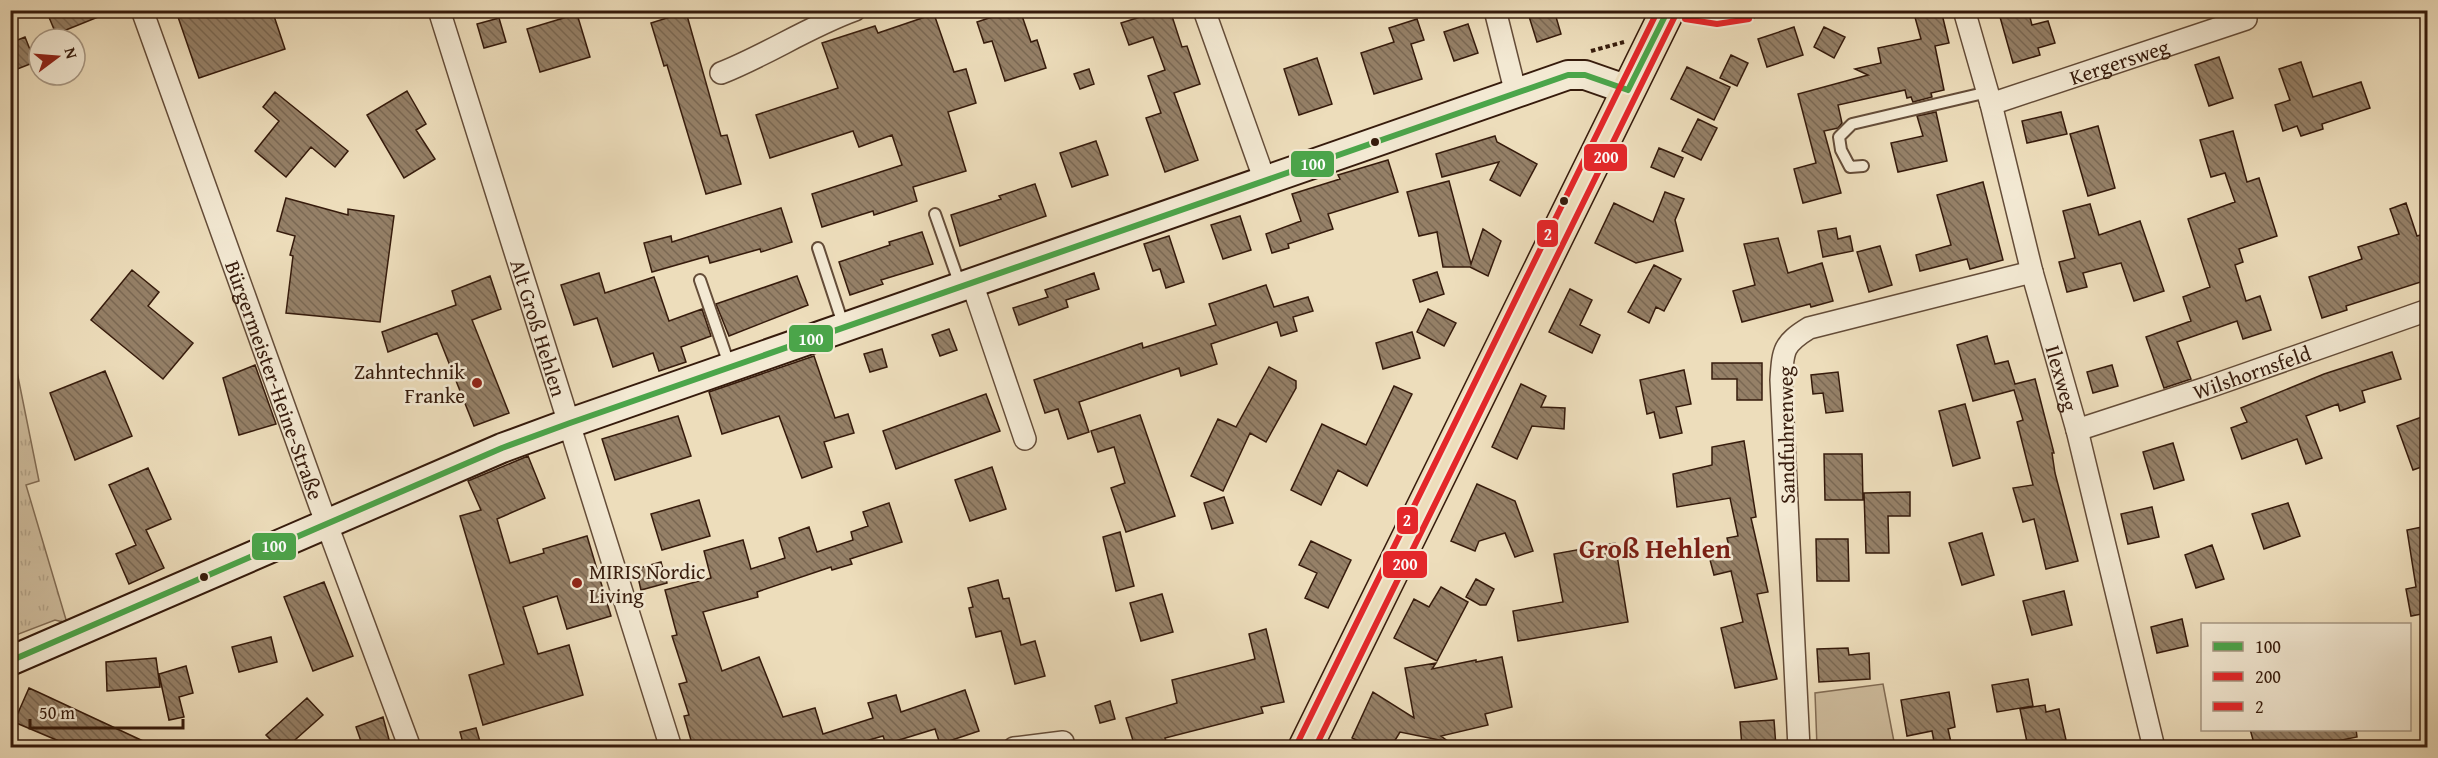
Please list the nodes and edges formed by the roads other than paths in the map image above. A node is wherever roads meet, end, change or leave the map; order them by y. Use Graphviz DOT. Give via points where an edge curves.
graph roads {
  1 [pos="142,10"];
  2 [pos="439,10"];
  3 [pos="855,10"];
  4 [pos="1204,10"];
  5 [pos="1495,10"];
  6 [pos="1668,10"];
  7 [pos="1688,10"];
  8 [pos="1746,10"];
  9 [pos="1964,10"];
  10 [pos="2246,19"];
  11 [pos="721,73"];
  12 [pos="1629,90"];
  13 [pos="1516,94"];
  14 [pos="1989,98"];
  15 [pos="1863,166"];
  16 [pos="1265,181"];
  17 [pos="935,214"];
  18 [pos="818,248"];
  19 [pos="2032,272"];
  20 [pos="700,280"];
  21 [pos="966,285"];
  22 [pos="2427,310"];
  23 [pos="844,328"];
  24 [pos="730,367"];
  25 [pos="570,423"];
  26 [pos="2077,430"];
  27 [pos="1025,438"];
  28 [pos="327,524"];
  29 [pos="10,662"];
  30 [pos="1063,742"];
  31 [pos="410,747"];
  32 [pos="671,747"];
  33 [pos="1014,747"];
  34 [pos="1305,747"];
  35 [pos="1799,747"];
  36 [pos="2154,747"];
  1 -- 28 [label="street, Bürgermeister-Heine-Straße"];
  2 -- 25 [label="street, Alt Groß Hehlen"];
  3 -- 11 [label="street"];
  4 -- 16 [label="street"];
  5 -- 13 [label="street"];
  6 -- 12 [label="main road"];
  7 -- 8 [label="street" via="1709,16"];
  9 -- 14 [label="street, Ilexweg"];
  10 -- 14 [label="street, Kergersweg"];
  12 -- 13 [label="main road" via="1585,75 1568,75"];
  12 -- 34 [label="main road"];
  13 -- 16 [label="main road"];
  14 -- 15 [label="lane" via="1852,124 1839,137 1841,150 1850,167"];
  14 -- 19 [label="street, Ilexweg"];
  16 -- 21 [label="main road"];
  17 -- 21 [label="lane"];
  18 -- 23 [label="lane"];
  19 -- 26 [label="street, Ilexweg"];
  19 -- 35 [label="street, Sandfuhrenweg" via="1809,328 1790,340 1783,359 1782,380"];
  20 -- 24 [label="lane"];
  21 -- 23 [label="main road"];
  21 -- 27 [label="street"];
  22 -- 26 [label="street, Wilshornsfeld"];
  23 -- 24 [label="main road"];
  24 -- 25 [label="main road"];
  25 -- 28 [label="main road" via="502,448"];
  25 -- 32 [label="street, Alt Groß Hehlen"];
  26 -- 36 [label="street, Ilexweg"];
  28 -- 29 [label="main road"];
  28 -- 31 [label="street, Bürgermeister-Heine-Straße"];
  30 -- 33 [label="street"];
}
